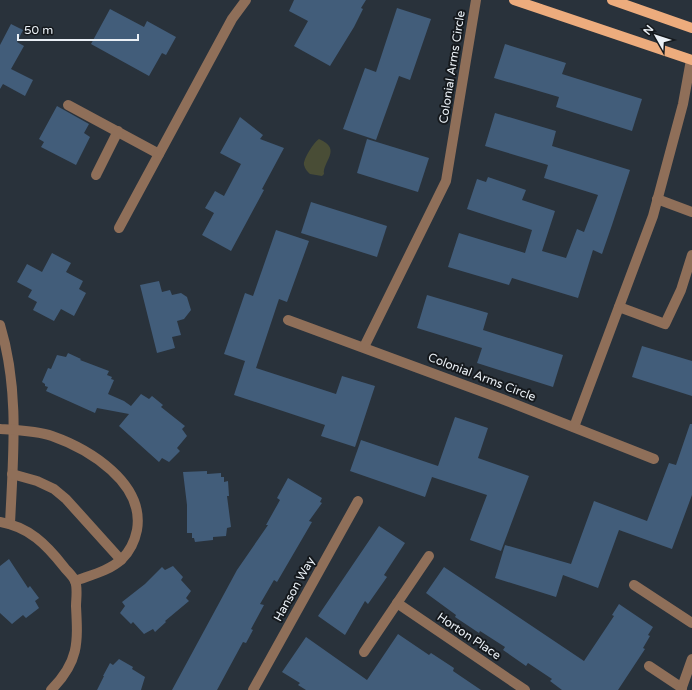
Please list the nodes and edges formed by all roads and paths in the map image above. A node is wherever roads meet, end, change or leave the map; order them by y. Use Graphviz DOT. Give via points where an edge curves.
graph roads {
  1 [pos="246,0"];
  2 [pos="476,0"];
  3 [pos="514,0"];
  4 [pos="612,0"];
  5 [pos="692,28"];
  6 [pos="691,60"];
  7 [pos="688,104"];
  8 [pos="68,105"];
  9 [pos="118,131"];
  10 [pos="159,154"];
  11 [pos="96,175"];
  12 [pos="657,199"];
  13 [pos="692,212"];
  14 [pos="119,228"];
  15 [pos="692,255"];
  16 [pos="619,307"];
  17 [pos="288,320"];
  18 [pos="0,325"];
  19 [pos="364,347"];
  20 [pos="574,427"];
  21 [pos="0,429"];
  22 [pos="14,430"];
  23 [pos="654,459"];
  24 [pos="12,474"];
  25 [pos="358,501"];
  26 [pos="0,522"];
  27 [pos="10,524"];
  28 [pos="429,556"];
  29 [pos="121,560"];
  30 [pos="75,581"];
  31 [pos="634,585"];
  32 [pos="397,603"];
  33 [pos="692,623"];
  34 [pos="364,652"];
  35 [pos="692,659"];
  36 [pos="649,666"];
  37 [pos="255,689"];
  38 [pos="682,689"];
  39 [pos="50,690"];
  40 [pos="525,690"];
  1 -- 10 [label="street" via="232,20"];
  2 -- 19 [label="street, Colonial Arms Circle" via="446,181"];
  3 -- 6 [label="main road"];
  4 -- 5 [label="main road"];
  6 -- 7 [label="street"];
  7 -- 12 [label="street"];
  8 -- 9 [label="street"];
  9 -- 10 [label="street"];
  9 -- 11 [label="street"];
  10 -- 14 [label="street"];
  12 -- 13 [label="street"];
  12 -- 16 [label="street"];
  15 -- 16 [label="street" via="681,290 665,324"];
  16 -- 20 [label="street"];
  17 -- 19 [label="street"];
  18 -- 22 [label="street" via="10,368"];
  19 -- 20 [label="street, Colonial Arms Circle"];
  20 -- 23 [label="street, Colonial Arms Circle"];
  21 -- 22 [label="street"];
  22 -- 24 [label="street"];
  22 -- 29 [label="street" via="50,435 72,444 90,454 126,485 134,498 138,523 136,537"];
  24 -- 27 [label="street"];
  24 -- 29 [label="street" via="54,489"];
  25 -- 37 [label="street, Hanson Way"];
  26 -- 27 [label="street"];
  27 -- 30 [label="street" via="26,530 39,539"];
  28 -- 32 [label="street"];
  29 -- 30 [label="street" via="112,567"];
  30 -- 39 [label="street" via="78,635 74,656 60,681"];
  31 -- 33 [label="street"];
  32 -- 34 [label="street"];
  32 -- 40 [label="street, Horton Place"];
  35 -- 38 [label="street"];
  36 -- 38 [label="street"];
}
